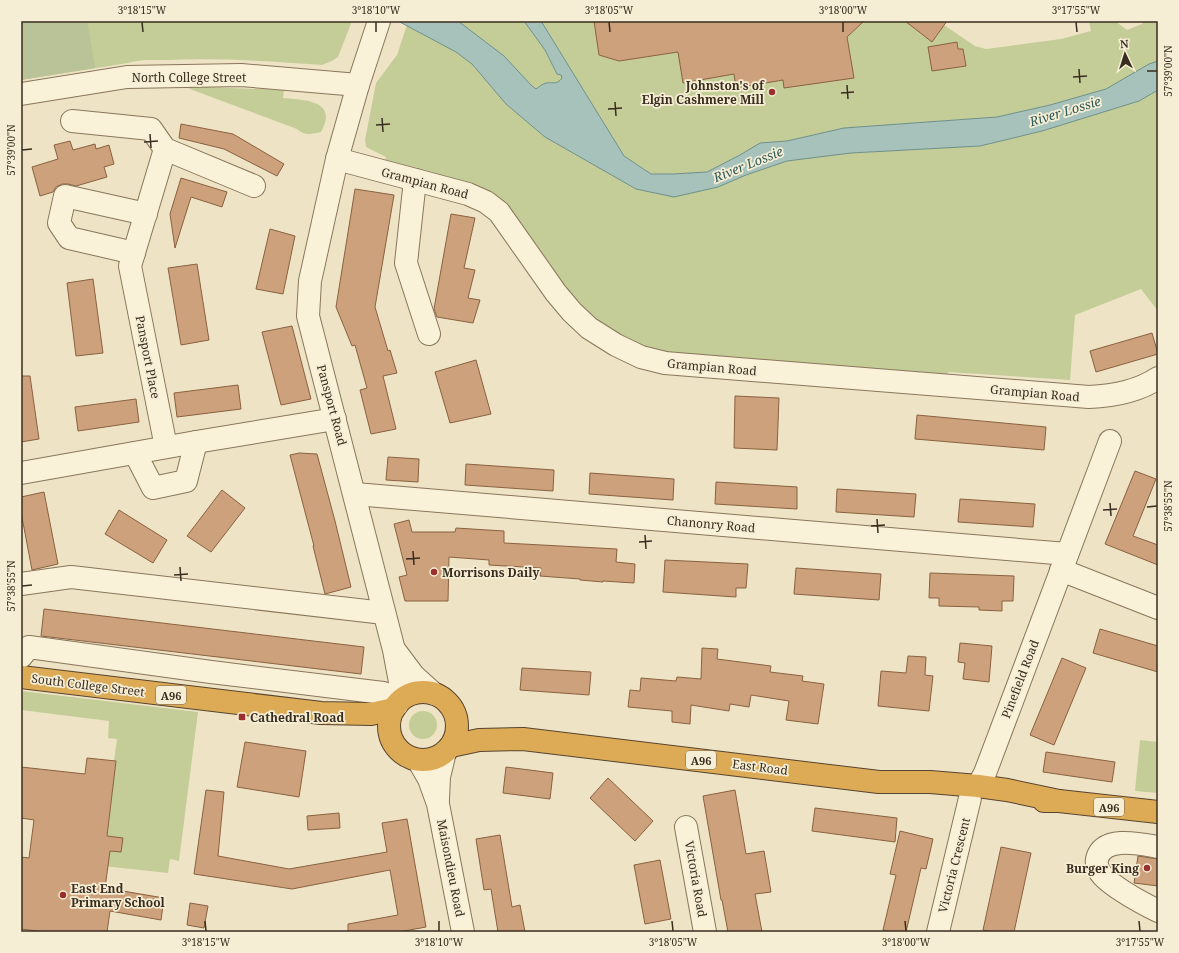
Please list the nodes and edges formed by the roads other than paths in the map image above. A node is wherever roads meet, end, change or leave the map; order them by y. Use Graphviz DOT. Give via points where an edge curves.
graph roads {
  1 [pos="376,31"];
  2 [pos="358,85"];
  3 [pos="21,94"];
  4 [pos="72,121"];
  5 [pos="165,149"];
  6 [pos="338,159"];
  7 [pos="415,180"];
  8 [pos="254,186"];
  9 [pos="146,214"];
  10 [pos="132,260"];
  11 [pos="429,334"];
  12 [pos="1158,378"];
  13 [pos="335,419"];
  14 [pos="1110,441"];
  15 [pos="196,442"];
  16 [pos="166,447"];
  17 [pos="135,453"];
  18 [pos="21,473"];
  19 [pos="354,494"];
  20 [pos="1064,562"];
  21 [pos="21,584"];
  22 [pos="1158,608"];
  23 [pos="384,613"];
  24 [pos="394,650"];
  25 [pos="21,657"];
  26 [pos="21,677"];
  27 [pos="434,694"];
  28 [pos="396,704"];
  29 [pos="321,713"];
  30 [pos="454,713"];
  31 [pos="390,735"];
  32 [pos="523,739"];
  33 [pos="448,749"];
  34 [pos="418,760"];
  35 [pos="974,792"];
  36 [pos="438,804"];
  37 [pos="1158,812"];
  38 [pos="686,827"];
  39 [pos="1158,847"];
  40 [pos="1158,911"];
  41 [pos="463,932"];
  42 [pos="705,932"];
  43 [pos="938,932"];
  1 -- 2 [label="street, Pansport Road"];
  2 -- 3 [label="street, North College Street" via="241,75 127,77"];
  2 -- 6 [label="street, Pansport Road"];
  4 -- 5 [label="street" via="152,129"];
  5 -- 8 [label="street"];
  5 -- 9 [label="street"];
  6 -- 7 [label="street, Grampian Road"];
  6 -- 13 [label="street, Pansport Road" via="310,281 308,316"];
  7 -- 11 [label="street" via="406,263"];
  7 -- 12 [label="street, Grampian Road" via="468,194 486,202 499,212 572,312 589,328 641,357 665,363 1089,397 1130,392"];
  9 -- 10 [label="street"];
  9 -- 10 [label="street" via="65,196 59,223 69,238"];
  10 -- 16 [label="street, Pansport Place"];
  13 -- 15 [label="street"];
  13 -- 19 [label="street, Pansport Road"];
  14 -- 20 [label="street, Pinefield Road"];
  15 -- 16 [label="street"];
  15 -- 17 [label="street" via="186,481 153,488"];
  16 -- 17 [label="street"];
  17 -- 18 [label="street"];
  19 -- 20 [label="street, Chanonry Road"];
  19 -- 23 [label="street, Pansport Road"];
  20 -- 22 [label="street"];
  20 -- 35 [label="street, Pinefield Road" via="985,773"];
  21 -- 23 [label="street" via="71,576"];
  23 -- 24 [label="street, Pansport Road"];
  24 -- 27 [label="street" via="414,676"];
  24 -- 28 [label="street, Pansport Road" via="400,682"];
  25 -- 28 [label="street" via="29,647 383,693"];
  26 -- 29 [label="highway, South College Street / A96"];
  27 -- 28 [label="highway, A96" via="426,692 410,695"];
  27 -- 30 [label="highway, A96" via="446,701"];
  28 -- 29 [label="highway, A96" via="371,714"];
  28 -- 31 [label="highway" via="390,722"];
  29 -- 31 [label="highway, A96"];
  30 -- 32 [label="highway, A96" via="465,721"];
  30 -- 33 [label="highway" via="457,724 456,736"];
  31 -- 34 [label="highway" via="400,751"];
  32 -- 33 [label="highway, A96" via="479,740"];
  32 -- 35 [label="highway, East Road / A96" via="879,782 930,782"];
  33 -- 34 [label="highway, A96" via="435,758"];
  33 -- 36 [label="street" via="439,777"];
  34 -- 36 [label="street" via="429,779"];
  35 -- 37 [label="highway, A96" via="1007,790 1060,802"];
  35 -- 43 [label="street, Victoria Crescent"];
  36 -- 41 [label="street, Maisondieu Road"];
  38 -- 42 [label="street, Victoria Road"];
  39 -- 40 [label="street" via="1115,843 1101,851 1097,860 1100,873 1113,885"];
}
